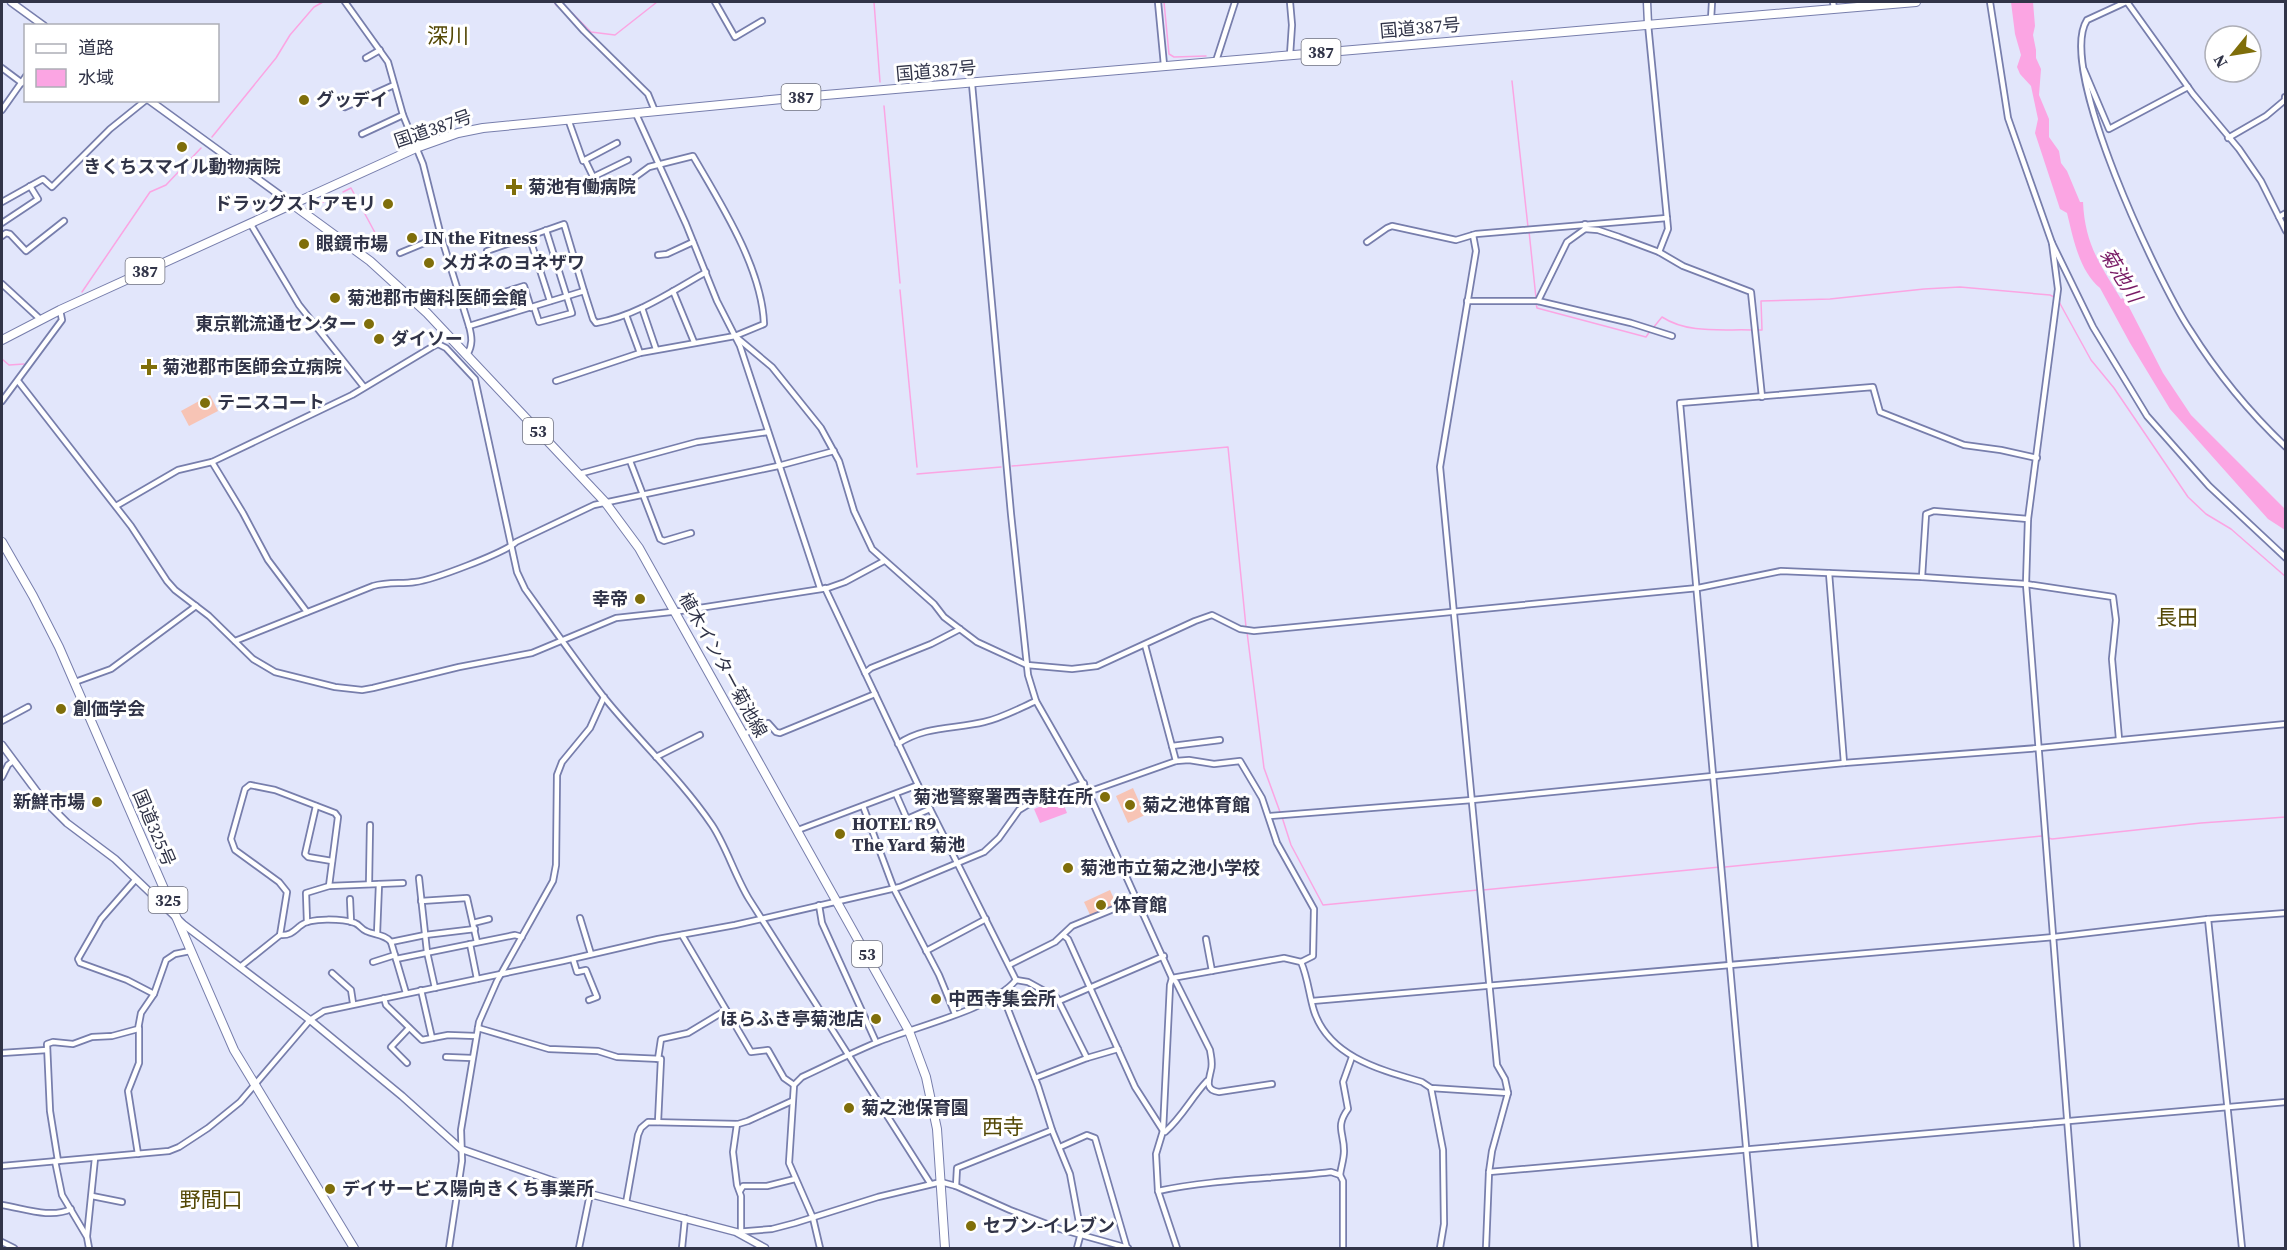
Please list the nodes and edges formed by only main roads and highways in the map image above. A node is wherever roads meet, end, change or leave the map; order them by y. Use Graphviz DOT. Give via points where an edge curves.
graph roads {
  1 [pos="1916,2"];
  2 [pos="1834,5"];
  3 [pos="292,204"];
  4 [pos="2,340"];
  5 [pos="2,542"];
  6 [pos="354,1248"];
  7 [pos="945,1248"];
  1 -- 2 [label="main road, 国道387号 / 387"];
  2 -- 3 [label="main road, 国道387号 / 387" via="483,128 416,148"];
  3 -- 4 [label="main road, 国道387号 / 387"];
  3 -- 7 [label="main road, 植木インター菊池線 / 53" via="385,274 467,355 605,502 639,548 909,1031 930,1093 939,1144"];
  5 -- 6 [label="main road, 国道325号 / 325" via="75,682 231,1043"];
}
